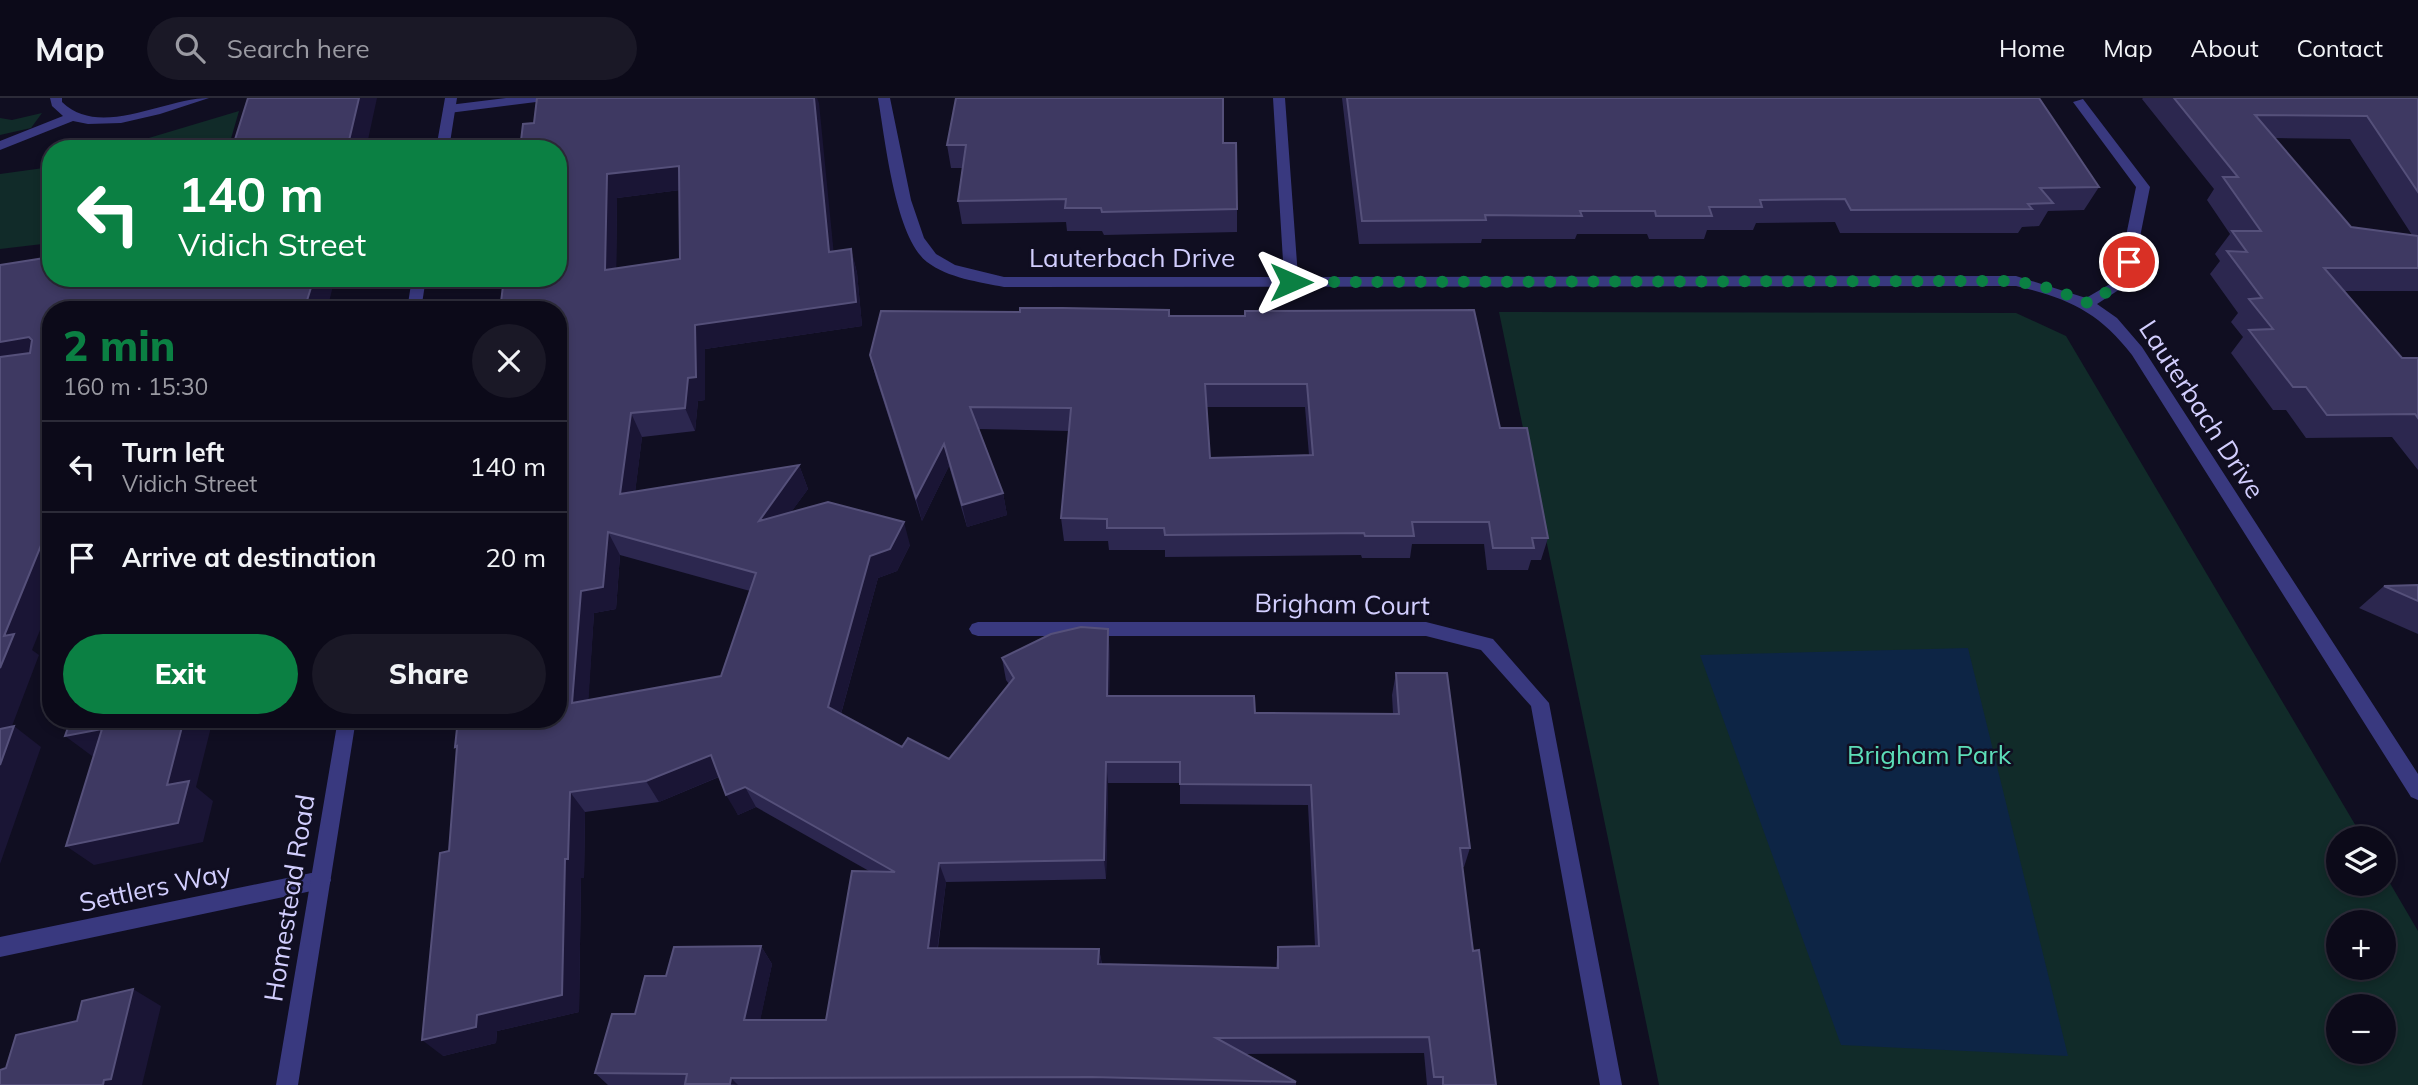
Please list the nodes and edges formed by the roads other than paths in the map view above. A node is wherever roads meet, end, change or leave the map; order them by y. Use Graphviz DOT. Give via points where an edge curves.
graph roads {
  1 [pos="56,98"];
  2 [pos="203,98"];
  3 [pos="536,98"];
  4 [pos="884,98"];
  5 [pos="1279,98"];
  6 [pos="2079,102"];
  7 [pos="450,104"];
  8 [pos="71,117"];
  9 [pos="444,140"];
  10 [pos="0,146"];
  11 [pos="1291,282"];
  12 [pos="2088,303"];
  13 [pos="978,629"];
  14 [pos="346,728"];
  15 [pos="2418,791"];
  16 [pos="321,880"];
  17 [pos="0,947"];
  18 [pos="287,1085"];
  19 [pos="1611,1085"];
  1 -- 8 [label="street"];
  2 -- 8 [label="street" via="142,115 103,120"];
  3 -- 7 [label="street"];
  4 -- 11 [label="street, Lauterbach Drive" via="911,223 924,252 962,274 1004,282"];
  5 -- 11 [label="street"];
  6 -- 12 [label="street" via="2143,187 2124,282"];
  7 -- 9 [label="street"];
  8 -- 10 [label="street"];
  11 -- 12 [label="street, Lauterbach Drive" via="2016,281"];
  12 -- 15 [label="street, Lauterbach Drive" via="2119,326 2137,351"];
  13 -- 19 [label="street, Brigham Court" via="1426,629 1487,644 1540,703"];
  14 -- 16 [label="street, Homestead Road"];
  16 -- 17 [label="street, Settlers Way"];
  16 -- 18 [label="street, Homestead Road"];
}
